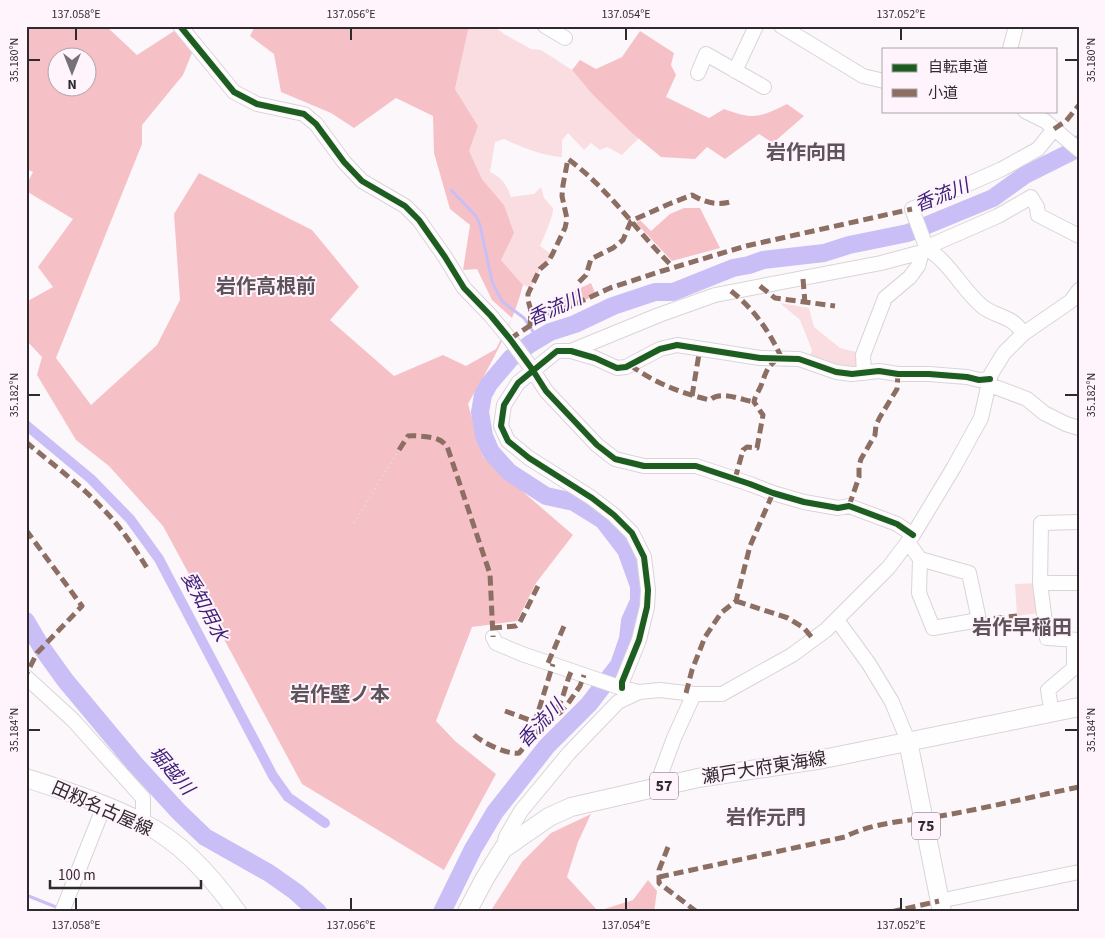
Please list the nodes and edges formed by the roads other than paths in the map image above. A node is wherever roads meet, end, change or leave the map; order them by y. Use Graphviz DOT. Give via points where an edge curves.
graph roads {
  1 [pos="180,26"];
  2 [pos="545,26"];
  3 [pos="756,26"];
  4 [pos="781,26"];
  5 [pos="1016,26"];
  6 [pos="565,38"];
  7 [pos="1010,48"];
  8 [pos="735,70"];
  9 [pos="698,73"];
  10 [pos="882,81"];
  11 [pos="764,88"];
  12 [pos="1027,112"];
  13 [pos="1054,129"];
  14 [pos="1079,150"];
  15 [pos="1079,236"];
  16 [pos="925,250"];
  17 [pos="1076,300"];
  18 [pos="1024,334"];
  19 [pos="572,351"];
  20 [pos="533,370"];
  21 [pos="864,372"];
  22 [pos="990,382"];
  23 [pos="1079,428"];
  24 [pos="1079,522"];
  25 [pos="910,539"];
  26 [pos="920,559"];
  27 [pos="1040,583"];
  28 [pos="1079,583"];
  29 [pos="837,620"];
  30 [pos="492,637"];
  31 [pos="1076,640"];
  32 [pos="26,677"];
  33 [pos="620,687"];
  34 [pos="639,692"];
  35 [pos="694,694"];
  36 [pos="1079,707"];
  37 [pos="1052,713"];
  38 [pos="908,741"];
  39 [pos="26,778"];
  40 [pos="656,787"];
  41 [pos="104,806"];
  42 [pos="143,823"];
  43 [pos="503,848"];
  44 [pos="1079,872"];
  45 [pos="941,907"];
  46 [pos="62,912"];
  47 [pos="237,912"];
  48 [pos="467,912"];
  1 -- 20 [label="street" via="234,92 257,104 304,114 316,124 362,181 405,206 419,220 464,288 492,316"];
  2 -- 6 [label="street"];
  3 -- 8 [label="street"];
  4 -- 10 [label="street" via="863,76"];
  5 -- 7 [label="street"];
  8 -- 9 [label="street" via="706,54"];
  8 -- 11 [label="street"];
  12 -- 13 [label="street"];
  13 -- 14 [label="street"];
  13 -- 16 [label="street" via="1038,149 1002,169 912,209"];
  15 -- 16 [label="street" via="1038,215 1032,197"];
  16 -- 18 [label="street" via="935,254 985,308 1019,325"];
  16 -- 19 [label="street" via="881,263 715,295"];
  16 -- 21 [label="street" via="910,277 885,298 863,355"];
  17 -- 18 [label="street"];
  18 -- 22 [label="street" via="1004,353 991,374"];
  19 -- 20 [label="street" via="557,351"];
  19 -- 21 [label="street" via="617,368 677,345 760,358 799,359 836,372"];
  20 -- 25 [label="street" via="546,391 614,459 644,466 696,466 804,502 838,508 849,506 897,524"];
  20 -- 33 [label="street" via="518,383 504,405 502,426 508,441 614,515 632,534 644,557 647,607 639,640"];
  21 -- 22 [label="street" via="879,370"];
  22 -- 23 [label="street" via="1027,399 1044,413"];
  22 -- 25 [label="street" via="981,418"];
  24 -- 27 [label="street" via="1041,523"];
  25 -- 26 [label="street"];
  25 -- 29 [label="street" via="889,567"];
  26 -- 26 [label="street" via="969,572 979,620 933,628 919,593"];
  27 -- 28 [label="street"];
  27 -- 31 [label="street" via="1047,638"];
  29 -- 35 [label="street" via="792,655 722,694"];
  29 -- 38 [label="street" via="892,702"];
  30 -- 33 [label="street" via="496,643 522,654"];
  31 -- 37 [label="street" via="1074,668 1048,690"];
  32 -- 42 [label="street" via="73,720 143,798"];
  33 -- 34 [label="street"];
  34 -- 35 [label="street" via="660,690"];
  34 -- 43 [label="street" via="618,702 569,753 521,811"];
  35 -- 40 [label="street"];
  36 -- 37 [label="main road, 瀬戸大府東海線 / 57"];
  37 -- 38 [label="main road, 瀬戸大府東海線 / 57"];
  38 -- 40 [label="main road, 瀬戸大府東海線 / 57"];
  38 -- 45 [label="main road, 75"];
  39 -- 41 [label="main road, 田籾名古屋線"];
  40 -- 43 [label="main road, 瀬戸大府東海線 / 57" via="571,807"];
  41 -- 42 [label="main road, 田籾名古屋線"];
  41 -- 46 [label="street"];
  42 -- 47 [label="main road, 田籾名古屋線" via="168,839 207,874"];
  43 -- 48 [label="main road, 瀬戸大府東海線 / 57"];
  44 -- 45 [label="street"];
}
